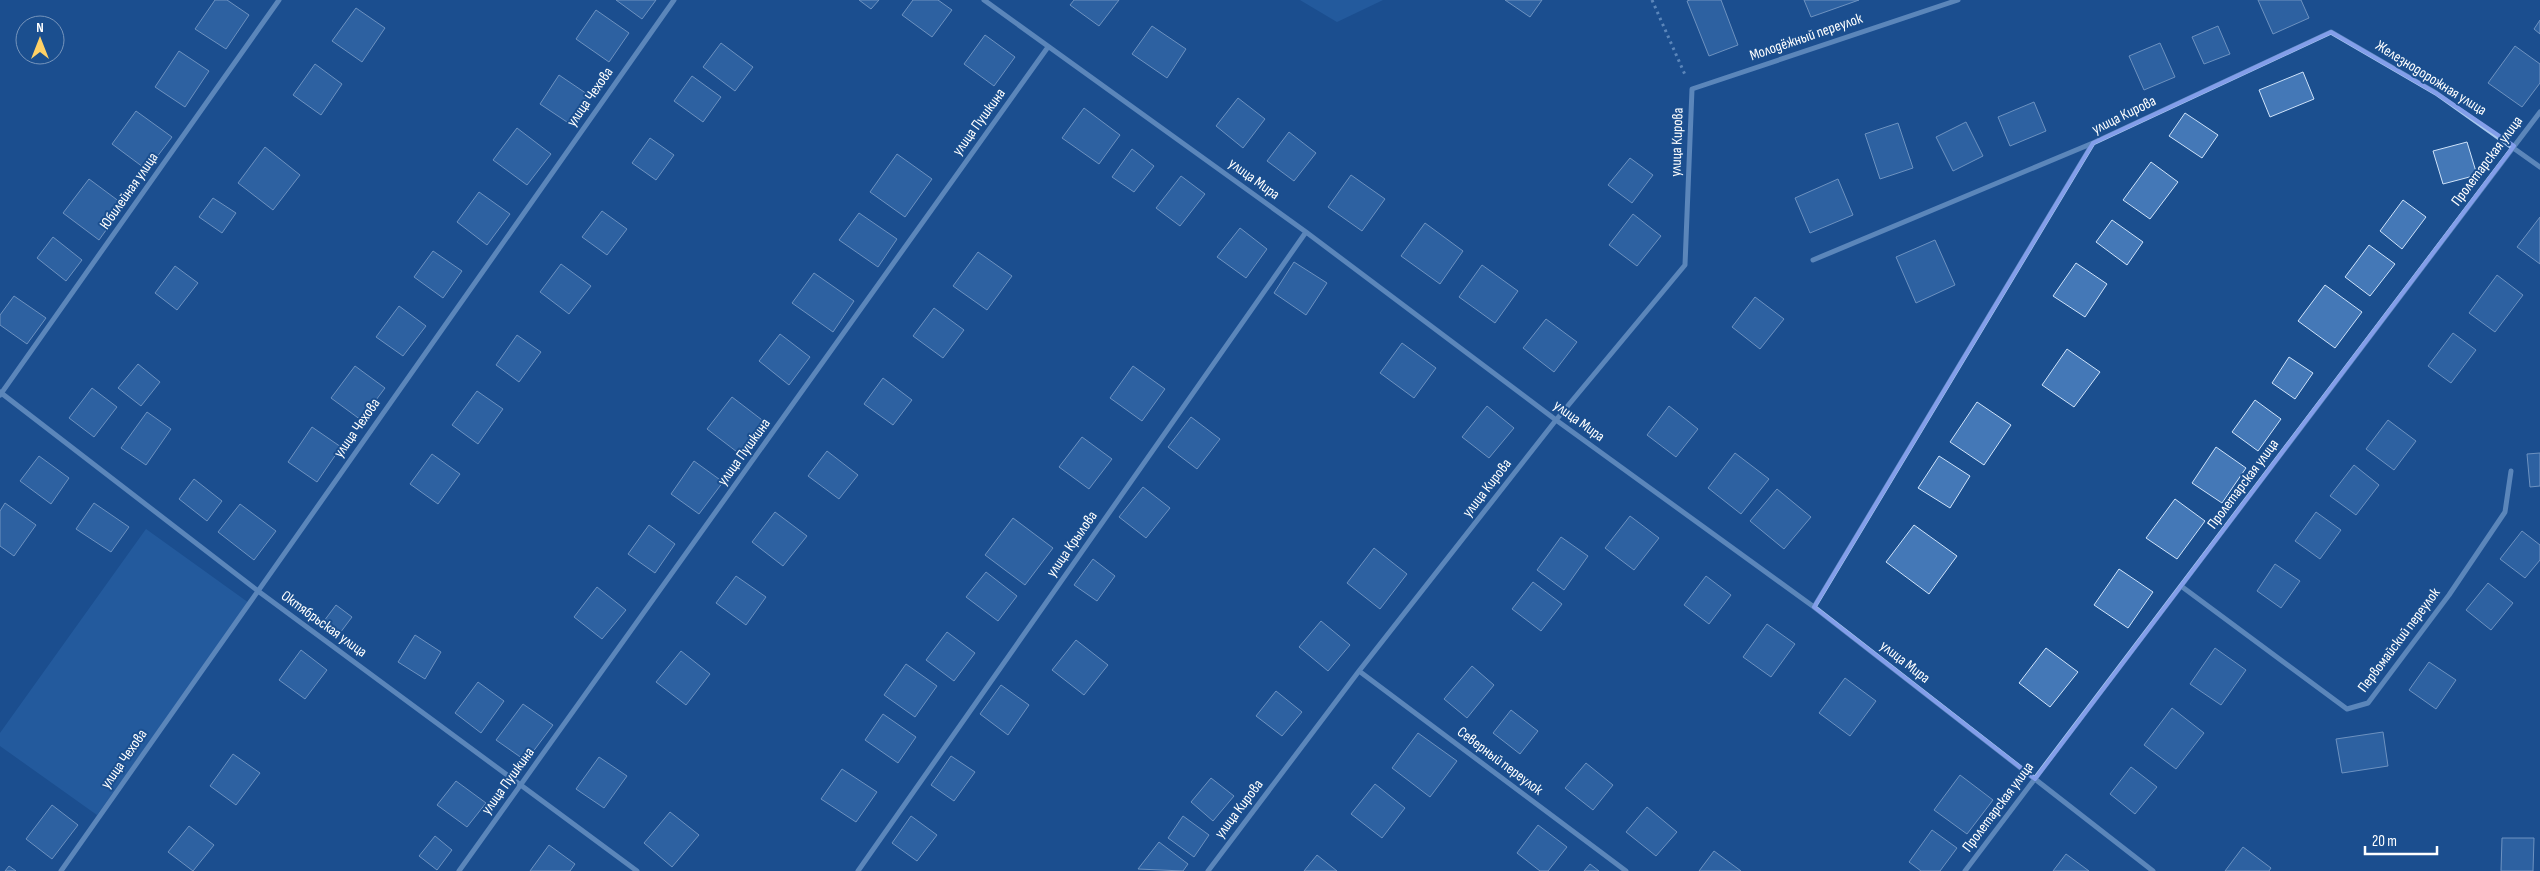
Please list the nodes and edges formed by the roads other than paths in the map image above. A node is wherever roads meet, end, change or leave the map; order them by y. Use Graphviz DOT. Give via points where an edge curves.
graph roads {
  1 [pos="279,0"];
  2 [pos="674,0"];
  3 [pos="984,0"];
  4 [pos="1958,0"];
  5 [pos="2331,32"];
  6 [pos="1048,47"];
  7 [pos="1692,89"];
  8 [pos="2540,112"];
  9 [pos="2093,142"];
  10 [pos="2514,146"];
  11 [pos="2540,166"];
  12 [pos="1306,232"];
  13 [pos="1813,260"];
  14 [pos="1,394"];
  15 [pos="1556,420"];
  16 [pos="2511,471"];
  17 [pos="2181,586"];
  18 [pos="258,590"];
  19 [pos="1814,607"];
  20 [pos="1359,671"];
  21 [pos="2035,779"];
  22 [pos="521,784"];
  23 [pos="61,871"];
  24 [pos="459,871"];
  25 [pos="636,871"];
  26 [pos="858,871"];
  27 [pos="1208,871"];
  28 [pos="1626,871"];
  29 [pos="1966,871"];
  30 [pos="2153,871"];
  1 -- 14 [label="street, Юбилейная улица"];
  2 -- 18 [label="street, улица Чехова"];
  3 -- 6 [label="street, улица Мира"];
  4 -- 7 [label="street, Молодёжный переулок"];
  5 -- 9 [label="street, улица Кирова"];
  5 -- 10 [label="street, Железнодорожная улица" via="2436,93"];
  6 -- 12 [label="street, улица Мира"];
  6 -- 22 [label="street, улица Пушкина"];
  7 -- 15 [label="street, улица Кирова" via="1685,265"];
  8 -- 10 [label="street, Пролетарская улица"];
  9 -- 13 [label="street"];
  9 -- 19 [label="street, улица Кирова"];
  10 -- 11 [label="street, Железнодорожная улица"];
  10 -- 17 [label="street, Пролетарская улица"];
  12 -- 15 [label="street, улица Мира"];
  12 -- 26 [label="street, улица Крылова"];
  14 -- 18 [label="street, Октябрьская улица"];
  15 -- 19 [label="street, улица Мира"];
  15 -- 20 [label="street, улица Кирова"];
  16 -- 17 [label="street, Первомайский переулок" via="2505,512 2449,595 2368,704 2347,709"];
  17 -- 21 [label="street, Пролетарская улица"];
  18 -- 22 [label="street, Октябрьская улица"];
  18 -- 23 [label="street, улица Чехова"];
  19 -- 21 [label="street, улица Мира"];
  20 -- 27 [label="street, улица Кирова"];
  20 -- 28 [label="street, Северный переулок"];
  21 -- 29 [label="street, Пролетарская улица"];
  21 -- 30 [label="street, улица Мира"];
  22 -- 24 [label="street, улица Пушкина"];
  22 -- 25 [label="street, Октябрьская улица"];
}
